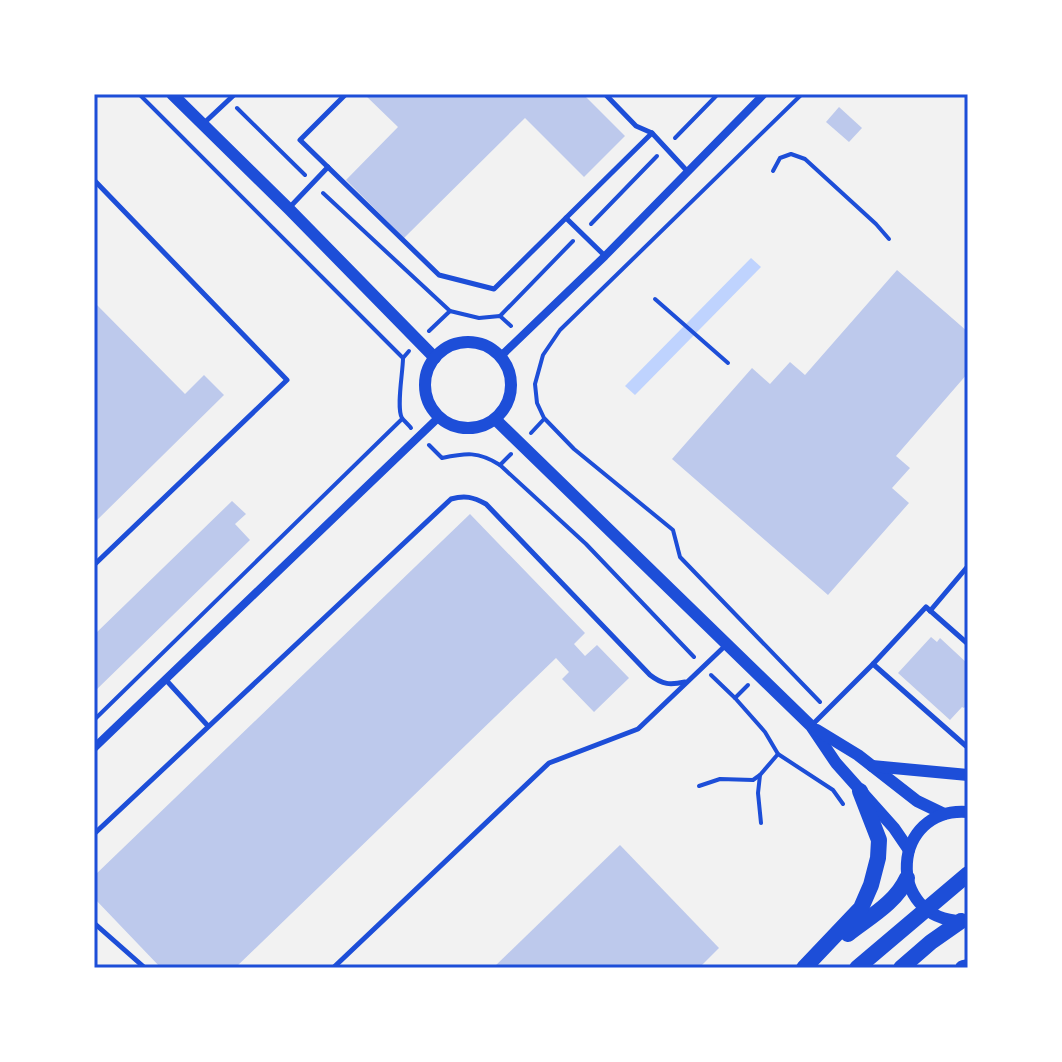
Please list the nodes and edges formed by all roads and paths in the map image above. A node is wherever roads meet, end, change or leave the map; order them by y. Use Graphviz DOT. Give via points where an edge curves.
graph roads {
  1 [pos="139,94"];
  2 [pos="172,94"];
  3 [pos="235,94"];
  4 [pos="346,94"];
  5 [pos="605,94"];
  6 [pos="718,94"];
  7 [pos="764,94"];
  8 [pos="802,94"];
  9 [pos="229,100"];
  10 [pos="203,124"];
  11 [pos="652,133"];
  12 [pos="665,148"];
  13 [pos="328,167"];
  14 [pos="773,171"];
  15 [pos="688,172"];
  16 [pos="94,180"];
  17 [pos="312,183"];
  18 [pos="289,209"];
  19 [pos="566,218"];
  20 [pos="581,233"];
  21 [pos="889,239"];
  22 [pos="605,256"];
  23 [pos="655,299"];
  24 [pos="450,311"];
  25 [pos="500,316"];
  26 [pos="522,337"];
  27 [pos="418,342"];
  28 [pos="500,357"];
  29 [pos="403,358"];
  30 [pos="435,358"];
  31 [pos="728,363"];
  32 [pos="439,417"];
  33 [pos="544,418"];
  34 [pos="402,419"];
  35 [pos="495,419"];
  36 [pos="420,436"];
  37 [pos="521,444"];
  38 [pos="500,465"];
  39 [pos="94,565"];
  40 [pos="968,566"];
  41 [pos="930,611"];
  42 [pos="727,644"];
  43 [pos="968,644"];
  44 [pos="873,664"];
  45 [pos="704,668"];
  46 [pos="758,675"];
  47 [pos="166,680"];
  48 [pos="685,682"];
  49 [pos="735,698"];
  50 [pos="828,709"];
  51 [pos="94,720"];
  52 [pos="208,726"];
  53 [pos="811,726"];
  54 [pos="968,744"];
  55 [pos="94,748"];
  56 [pos="871,766"];
  57 [pos="760,775"];
  58 [pos="968,775"];
  59 [pos="699,786"];
  60 [pos="860,791"];
  61 [pos="968,812"];
  62 [pos="944,814"];
  63 [pos="761,823"];
  64 [pos="94,834"];
  65 [pos="909,850"];
  66 [pos="968,874"];
  67 [pos="907,878"];
  68 [pos="964,921"];
  69 [pos="94,923"];
  70 [pos="145,968"];
  71 [pos="333,968"];
  72 [pos="804,968"];
  73 [pos="857,968"];
  74 [pos="901,968"];
  1 -- 29 [label="path"];
  2 -- 10 [label="street"];
  3 -- 9 [label="lane"];
  4 -- 13 [label="lane" via="300,140"];
  5 -- 11 [label="lane" via="636,126"];
  6 -- 12 [label="path"];
  7 -- 15 [label="street"];
  8 -- 33 [label="path" via="560,330 543,355 535,384"];
  9 -- 10 [label="lane"];
  9 -- 17 [label="path"];
  10 -- 18 [label="street"];
  11 -- 12 [label="lane"];
  11 -- 19 [label="lane"];
  12 -- 15 [label="lane"];
  12 -- 20 [label="path"];
  13 -- 17 [label="lane"];
  13 -- 19 [label="lane" via="439,275 494,289"];
  14 -- 21 [label="path" via="780,158 791,154 805,159"];
  15 -- 22 [label="street"];
  16 -- 39 [label="lane" via="287,380"];
  17 -- 18 [label="lane"];
  17 -- 24 [label="path"];
  18 -- 27 [label="street"];
  19 -- 20 [label="lane"];
  20 -- 22 [label="lane"];
  20 -- 25 [label="path"];
  22 -- 26 [label="street"];
  23 -- 31 [label="path"];
  24 -- 25 [label="path" via="479,318"];
  24 -- 27 [label="path"];
  25 -- 26 [label="path"];
  26 -- 28 [label="street"];
  27 -- 29 [label="path"];
  27 -- 30 [label="street"];
  28 -- 30 [label="street" via="473,343 452,346"];
  28 -- 35 [label="street" via="509,374 510,394"];
  29 -- 34 [label="path"];
  30 -- 32 [label="street" via="425,388"];
  32 -- 35 [label="street" via="467,428"];
  32 -- 36 [label="street"];
  33 -- 37 [label="path"];
  33 -- 50 [label="path" via="673,530 680,557"];
  34 -- 36 [label="path"];
  34 -- 51 [label="path"];
  35 -- 37 [label="street"];
  36 -- 38 [label="path" via="442,458 468,453"];
  36 -- 47 [label="street"];
  37 -- 38 [label="path"];
  37 -- 42 [label="street"];
  38 -- 45 [label="path" via="586,544"];
  40 -- 41 [label="lane"];
  41 -- 43 [label="lane"];
  41 -- 44 [label="lane" via="926,607"];
  42 -- 45 [label="lane"];
  42 -- 46 [label="street"];
  44 -- 50 [label="lane"];
  44 -- 54 [label="lane"];
  45 -- 48 [label="lane"];
  45 -- 49 [label="path"];
  46 -- 49 [label="path"];
  46 -- 53 [label="street"];
  47 -- 52 [label="lane"];
  47 -- 55 [label="street"];
  48 -- 52 [label="lane" via="659,682 486,504 462,496 441,506"];
  48 -- 71 [label="lane" via="638,729 549,763"];
  49 -- 57 [label="path" via="778,754"];
  50 -- 53 [label="lane"];
  52 -- 64 [label="lane"];
  53 -- 56 [label="street"];
  53 -- 60 [label="street"];
  56 -- 58 [label="street"];
  56 -- 62 [label="street"];
  57 -- 59 [label="path"];
  57 -- 63 [label="path"];
  60 -- 65 [label="street"];
  60 -- 72 [label="highway" via="879,840 871,885 861,908"];
  61 -- 62 [label="street"];
  62 -- 65 [label="street" via="919,831"];
  65 -- 67 [label="street"];
  66 -- 73 [label="highway"];
  67 -- 68 [label="street" via="924,907 942,918"];
  67 -- 72 [label="highway" via="892,900"];
  68 -- 74 [label="highway"];
  69 -- 70 [label="lane"];
}
